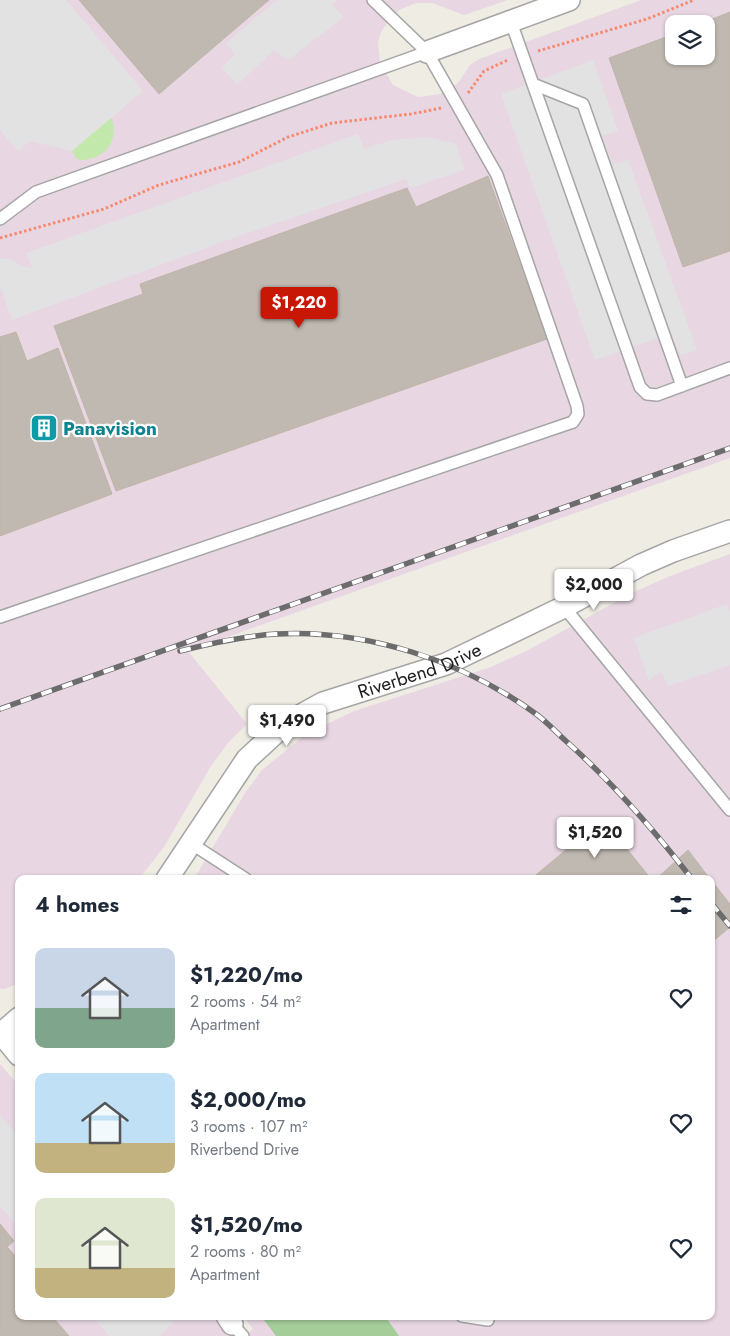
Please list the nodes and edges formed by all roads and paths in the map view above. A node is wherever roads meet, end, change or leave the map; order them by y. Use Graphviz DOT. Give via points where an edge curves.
graph roads {
  1 [pos="373,0"];
  2 [pos="569,0"];
  3 [pos="694,0"];
  4 [pos="511,22"];
  5 [pos="427,52"];
  6 [pos="523,56"];
  7 [pos="533,84"];
  8 [pos="454,99"];
  9 [pos="0,219"];
  10 [pos="0,238"];
  11 [pos="730,368"];
  12 [pos="682,386"];
  13 [pos="730,531"];
  14 [pos="564,606"];
  15 [pos="0,617"];
  16 [pos="730,810"];
  17 [pos="192,844"];
  18 [pos="170,875"];
  19 [pos="240,875"];
  20 [pos="15,1021"];
  21 [pos="1,1033"];
  22 [pos="15,1050"];
  1 -- 5 [label="lane"];
  2 -- 4 [label="street"];
  3 -- 6 [label="path" via="647,20"];
  4 -- 5 [label="street"];
  4 -- 6 [label="lane"];
  5 -- 8 [label="lane"];
  5 -- 9 [label="lane" via="36,192"];
  6 -- 7 [label="lane"];
  6 -- 8 [label="path" via="484,71 467,94"];
  7 -- 12 [label="lane" via="584,104"];
  7 -- 12 [label="lane" via="640,387 647,394 657,395"];
  8 -- 10 [label="path" via="441,108 411,114 332,123 288,137 239,162 159,185 104,209"];
  8 -- 15 [label="lane" via="497,175 577,406 578,414 573,422"];
  11 -- 12 [label="lane"];
  13 -- 14 [label="street, Riverbend Drive" via="642,565"];
  14 -- 16 [label="lane"];
  14 -- 17 [label="street, Riverbend Drive" via="446,664 323,703 285,724 247,759"];
  17 -- 18 [label="street, Riverbend Drive"];
  17 -- 19 [label="lane"];
  20 -- 21 [label="street"];
  21 -- 22 [label="street"];
}
